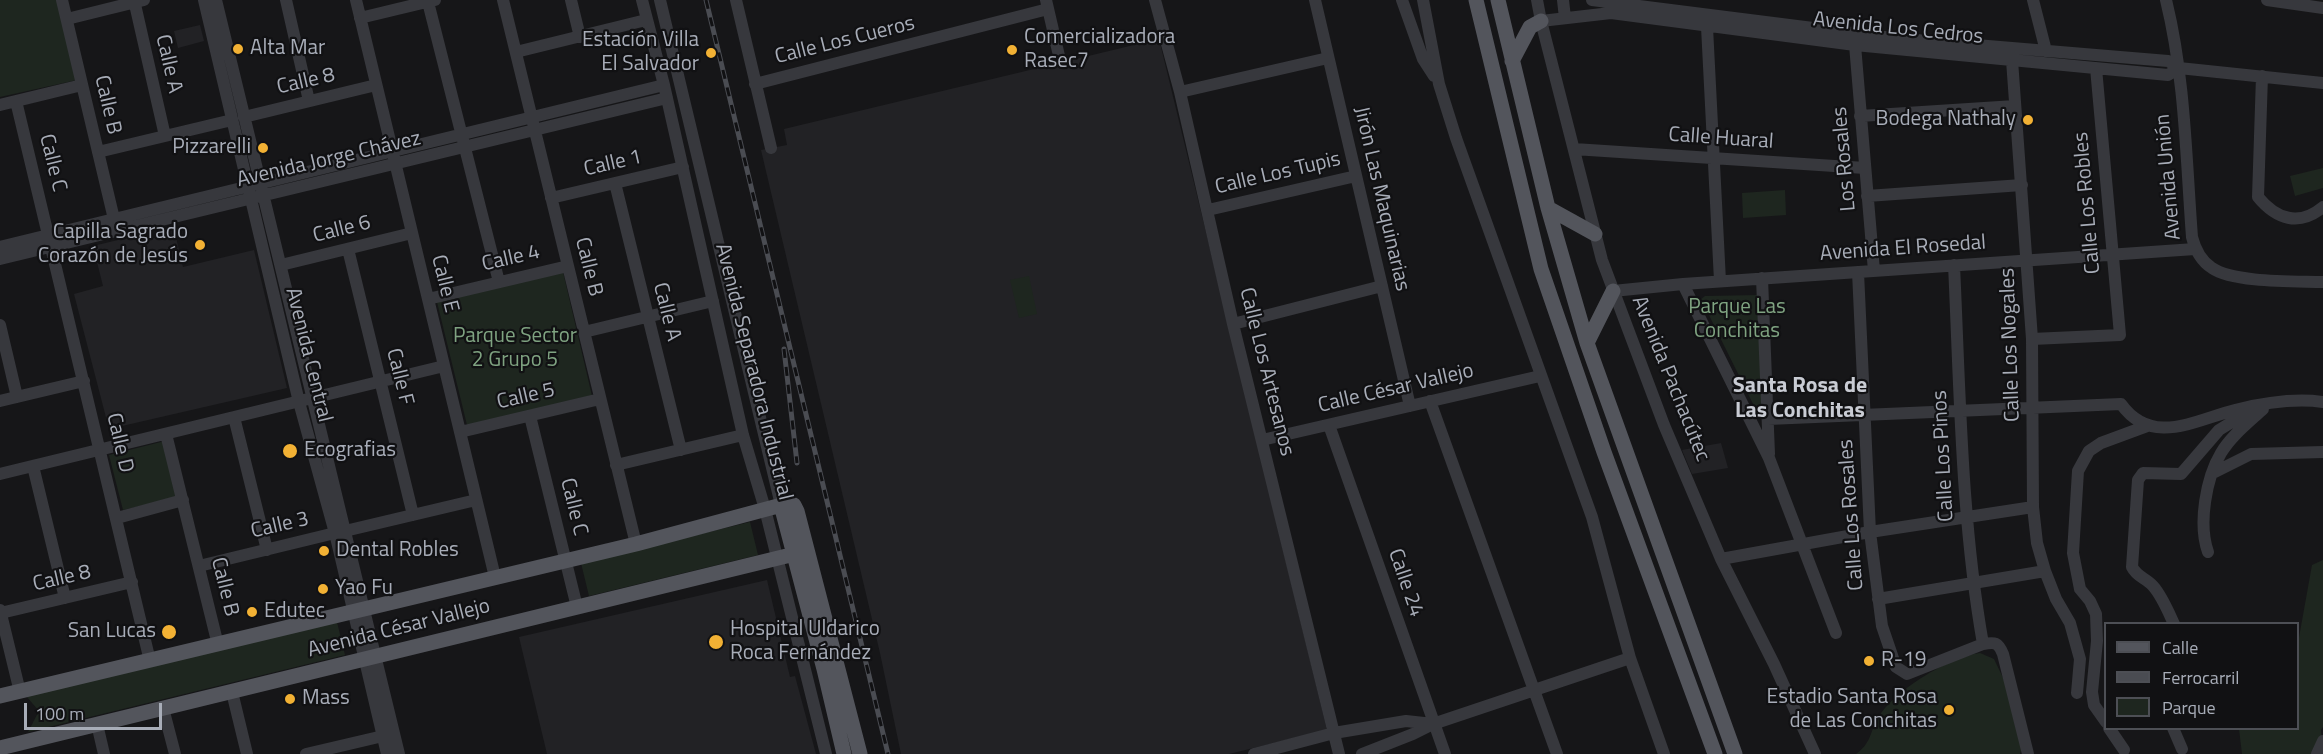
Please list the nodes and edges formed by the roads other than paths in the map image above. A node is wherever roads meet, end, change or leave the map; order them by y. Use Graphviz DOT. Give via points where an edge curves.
graph roads {
  1 [pos="62,0"];
  2 [pos="204,0"];
  3 [pos="216,0"];
  4 [pos="286,0"];
  5 [pos="356,0"];
  6 [pos="503,0"];
  7 [pos="571,0"];
  8 [pos="642,0"];
  9 [pos="660,0"];
  10 [pos="736,0"];
  11 [pos="1155,0"];
  12 [pos="1315,0"];
  13 [pos="1402,0"];
  14 [pos="1423,0"];
  15 [pos="1476,0"];
  16 [pos="1498,0"];
  17 [pos="1537,0"];
  18 [pos="1563,0"];
  19 [pos="1592,0"];
  20 [pos="2033,0"];
  21 [pos="2166,0"];
  22 [pos="2267,0"];
  23 [pos="138,1"];
  24 [pos="432,1"];
  25 [pos="1047,5"];
  26 [pos="2323,8"];
  27 [pos="360,18"];
  28 [pos="1565,18"];
  29 [pos="67,19"];
  30 [pos="646,20"];
  31 [pos="1541,21"];
  32 [pos="1707,27"];
  33 [pos="580,37"];
  34 [pos="1855,45"];
  35 [pos="2046,51"];
  36 [pos="516,52"];
  37 [pos="1328,58"];
  38 [pos="1060,60"];
  39 [pos="2012,60"];
  40 [pos="1512,61"];
  41 [pos="2096,68"];
  42 [pos="2179,68"];
  43 [pos="2262,76"];
  44 [pos="2323,83"];
  45 [pos="755,84"];
  46 [pos="1439,84"];
  47 [pos="82,85"];
  48 [pos="376,85"];
  49 [pos="664,85"];
  50 [pos="1180,92"];
  51 [pos="668,98"];
  52 [pos="16,101"];
  53 [pos="309,101"];
  54 [pos="1522,103"];
  55 [pos="0,105"];
  56 [pos="2015,106"];
  57 [pos="1501,108"];
  58 [pos="1860,116"];
  59 [pos="532,117"];
  60 [pos="238,118"];
  61 [pos="535,130"];
  62 [pos="463,134"];
  63 [pos="165,136"];
  64 [pos="466,148"];
  65 [pos="771,148"];
  66 [pos="1574,149"];
  67 [pos="392,151"];
  68 [pos="98,152"];
  69 [pos="1714,157"];
  70 [pos="395,165"];
  71 [pos="682,167"];
  72 [pos="1865,168"];
  73 [pos="1356,176"];
  74 [pos="615,183"];
  75 [pos="2022,185"];
  76 [pos="263,189"];
  77 [pos="248,192"];
  78 [pos="1867,196"];
  79 [pos="551,198"];
  80 [pos="2323,207"];
  81 [pos="1548,208"];
  82 [pos="1208,210"];
  83 [pos="114,219"];
  84 [pos="412,233"];
  85 [pos="1595,234"];
  86 [pos="51,240"];
  87 [pos="0,247"];
  88 [pos="348,249"];
  89 [pos="2195,249"];
  90 [pos="2112,254"];
  91 [pos="0,259"];
  92 [pos="2028,260"];
  93 [pos="281,265"];
  94 [pos="1954,265"];
  95 [pos="568,266"];
  96 [pos="1874,271"];
  97 [pos="1858,272"];
  98 [pos="1762,278"];
  99 [pos="1720,281"];
  100 [pos="499,282"];
  101 [pos="2323,282"];
  102 [pos="1683,284"];
  103 [pos="1382,286"];
  104 [pos="1613,291"];
  105 [pos="428,299"];
  106 [pos="713,301"];
  107 [pos="647,317"];
  108 [pos="1233,324"];
  109 [pos="0,325"];
  110 [pos="584,332"];
  111 [pos="2032,339"];
  112 [pos="1587,344"];
  113 [pos="444,366"];
  114 [pos="1540,376"];
  115 [pos="84,381"];
  116 [pos="380,382"];
  117 [pos="17,397"];
  118 [pos="600,399"];
  119 [pos="305,400"];
  120 [pos="0,401"];
  121 [pos="1430,401"];
  122 [pos="2323,402"];
  123 [pos="2264,404"];
  124 [pos="1410,406"];
  125 [pos="2034,407"];
  126 [pos="1961,410"];
  127 [pos="1865,414"];
  128 [pos="530,416"];
  129 [pos="234,417"];
  130 [pos="1768,419"];
  131 [pos="1329,425"];
  132 [pos="2147,426"];
  133 [pos="460,432"];
  134 [pos="166,434"];
  135 [pos="743,435"];
  136 [pos="1262,440"];
  137 [pos="100,450"];
  138 [pos="681,450"];
  139 [pos="2323,452"];
  140 [pos="1769,458"];
  141 [pos="616,465"];
  142 [pos="33,466"];
  143 [pos="2212,472"];
  144 [pos="0,474"];
  145 [pos="183,500"];
  146 [pos="476,500"];
  147 [pos="787,505"];
  148 [pos="2033,507"];
  149 [pos="765,509"];
  150 [pos="1647,509"];
  151 [pos="413,515"];
  152 [pos="1628,516"];
  153 [pos="117,518"];
  154 [pos="1966,518"];
  155 [pos="340,532"];
  156 [pos="1870,532"];
  157 [pos="636,544"];
  158 [pos="1802,544"];
  159 [pos="267,550"];
  160 [pos="800,552"];
  161 [pos="2208,552"];
  162 [pos="777,558"];
  163 [pos="1721,559"];
  164 [pos="566,560"];
  165 [pos="199,566"];
  166 [pos="2045,571"];
  167 [pos="495,577"];
  168 [pos="132,582"];
  169 [pos="1973,585"];
  170 [pos="65,598"];
  171 [pos="1878,599"];
  172 [pos="577,607"];
  173 [pos="0,611"];
  174 [pos="359,611"];
  175 [pos="2173,622"];
  176 [pos="1836,633"];
  177 [pos="1983,644"];
  178 [pos="218,645"];
  179 [pos="370,658"];
  180 [pos="1630,658"];
  181 [pos="150,661"];
  182 [pos="1533,690"];
  183 [pos="21,692"];
  184 [pos="232,692"];
  185 [pos="2077,693"];
  186 [pos="0,696"];
  187 [pos="164,708"];
  188 [pos="2104,719"];
  189 [pos="97,724"];
  190 [pos="1433,724"];
  191 [pos="2110,730"];
  192 [pos="2174,730"];
  193 [pos="1334,733"];
  194 [pos="383,736"];
  195 [pos="2323,741"];
  196 [pos="0,748"];
  197 [pos="2182,749"];
  198 [pos="2124,750"];
  199 [pos="312,753"];
  200 [pos="104,754"];
  201 [pos="174,754"];
  202 [pos="247,754"];
  203 [pos="387,754"];
  204 [pos="399,754"];
  205 [pos="826,754"];
  206 [pos="844,754"];
  207 [pos="860,754"];
  208 [pos="1254,754"];
  209 [pos="1339,754"];
  210 [pos="1362,754"];
  211 [pos="1445,754"];
  212 [pos="1557,754"];
  213 [pos="1664,754"];
  214 [pos="1715,754"];
  215 [pos="1735,754"];
  216 [pos="1815,754"];
  217 [pos="2028,754"];
  218 [pos="2317,754"];
  1 -- 29 [label="street, Calle B"];
  2 -- 60 [label="street, Avenida Central"];
  3 -- 60 [label="street, Avenida Central"];
  4 -- 53 [label="street"];
  5 -- 27 [label="street, Calle E"];
  6 -- 36 [label="street, Calle B"];
  7 -- 33 [label="street"];
  8 -- 30 [label="street, Avenida Separadora Industrial"];
  9 -- 147 [label="street, Avenida Separadora Industrial"];
  10 -- 45 [label="street"];
  11 -- 50 [label="street, Calle Los Artesanos"];
  12 -- 37 [label="street, Jirón Las Maquinarias"];
  13 -- 46 [label="street" via="1423,59"];
  14 -- 46 [label="street"];
  15 -- 57 [label="main road"];
  16 -- 40 [label="main road"];
  17 -- 31 [label="street, Avenida Pachacútec"];
  18 -- 28 [label="street"];
  19 -- 35 [label="street, Avenida Los Cedros" via="1892,38"];
  20 -- 35 [label="street"];
  21 -- 42 [label="street, Avenida Unión"];
  22 -- 26 [label="street"];
  23 -- 29 [label="street"];
  23 -- 63 [label="street, Calle A"];
  24 -- 27 [label="street"];
  24 -- 62 [label="street"];
  25 -- 38 [label="street"];
  25 -- 45 [label="street, Calle Los Cueros"];
  27 -- 48 [label="street, Calle E"];
  28 -- 31 [label="street, Avenida Los Cedros"];
  28 -- 32 [label="street, Avenida Los Cedros" via="1611,13"];
  29 -- 47 [label="street, Calle B"];
  30 -- 33 [label="street"];
  30 -- 49 [label="street, Avenida Separadora Industrial"];
  31 -- 40 [label="main road" via="1530,27"];
  31 -- 66 [label="street, Avenida Pachacútec"];
  32 -- 34 [label="street, Avenida Los Cedros"];
  32 -- 69 [label="street"];
  33 -- 36 [label="street"];
  34 -- 39 [label="street, Avenida Los Cedros"];
  34 -- 58 [label="street, Los Rosales"];
  35 -- 42 [label="street, Avenida Los Cedros" via="2168,61"];
  36 -- 59 [label="street, Calle B"];
  37 -- 50 [label="street"];
  37 -- 73 [label="street, Jirón Las Maquinarias"];
  39 -- 41 [label="street, Avenida Los Cedros"];
  39 -- 56 [label="street, Calle Los Nogales"];
  40 -- 54 [label="main road"];
  41 -- 42 [label="street, Avenida Los Cedros" via="2168,75"];
  41 -- 90 [label="street, Calle Los Robles"];
  42 -- 43 [label="street, Avenida Los Cedros"];
  42 -- 89 [label="street, Avenida Unión"];
  43 -- 44 [label="street, Avenida Los Cedros"];
  43 -- 80 [label="street" via="2258,197 2277,215 2290,219 2307,218"];
  45 -- 65 [label="street"];
  46 -- 114 [label="street"];
  47 -- 52 [label="street"];
  47 -- 68 [label="street, Calle B"];
  48 -- 53 [label="street, Calle 8"];
  48 -- 67 [label="street, Calle E"];
  49 -- 51 [label="street, Avenida Separadora Industrial"];
  49 -- 59 [label="street, Avenida Jorge Chávez"];
  50 -- 82 [label="street, Calle Los Artesanos"];
  51 -- 61 [label="street, Avenida Jorge Chávez"];
  51 -- 71 [label="street, Avenida Separadora Industrial"];
  52 -- 55 [label="street"];
  52 -- 86 [label="street, Calle C"];
  53 -- 60 [label="street, Calle 8"];
  54 -- 57 [label="main road"];
  54 -- 81 [label="main road"];
  56 -- 58 [label="street"];
  56 -- 75 [label="street, Calle Los Nogales"];
  57 -- 152 [label="main road" via="1541,269"];
  58 -- 72 [label="street, Los Rosales"];
  59 -- 61 [label="street, Calle B"];
  59 -- 62 [label="street, Avenida Jorge Chávez"];
  60 -- 63 [label="street"];
  60 -- 76 [label="street, Avenida Central"];
  60 -- 77 [label="street, Avenida Central"];
  61 -- 64 [label="street, Avenida Jorge Chávez"];
  61 -- 79 [label="street, Calle B"];
  62 -- 64 [label="street"];
  62 -- 67 [label="street, Avenida Jorge Chávez"];
  63 -- 68 [label="street"];
  64 -- 70 [label="street, Avenida Jorge Chávez"];
  64 -- 100 [label="street"];
  66 -- 69 [label="street, Calle Huaral"];
  66 -- 85 [label="street, Avenida Pachacútec"];
  67 -- 70 [label="street, Calle E"];
  67 -- 76 [label="street, Avenida Jorge Chávez"];
  68 -- 83 [label="street, Calle B"];
  69 -- 72 [label="street, Calle Huaral"];
  69 -- 99 [label="street"];
  70 -- 76 [label="street, Avenida Jorge Chávez"];
  70 -- 84 [label="street, Calle E"];
  71 -- 74 [label="street, Calle 1"];
  71 -- 106 [label="street, Avenida Separadora Industrial"];
  72 -- 78 [label="street, Los Rosales"];
  73 -- 82 [label="street, Calle Los Tupis"];
  73 -- 103 [label="street, Jirón Las Maquinarias"];
  74 -- 79 [label="street, Calle 1"];
  74 -- 107 [label="street, Calle A"];
  75 -- 78 [label="street"];
  75 -- 92 [label="street, Calle Los Nogales"];
  76 -- 77 [label="street, Avenida Jorge Chávez"];
  76 -- 93 [label="street, Avenida Central"];
  77 -- 83 [label="street, Avenida Jorge Chávez"];
  77 -- 86 [label="street, Avenida Jorge Chávez"];
  77 -- 119 [label="street, Avenida Central"];
  78 -- 96 [label="street, Los Rosales"];
  79 -- 95 [label="street, Calle B"];
  81 -- 85 [label="main road"];
  81 -- 112 [label="main road"];
  82 -- 108 [label="street, Calle Los Artesanos"];
  83 -- 86 [label="street, Avenida Jorge Chávez"];
  84 -- 88 [label="street, Calle 6"];
  84 -- 105 [label="street, Calle E"];
  85 -- 104 [label="street, Avenida Pachacútec"];
  86 -- 87 [label="street, Avenida Jorge Chávez"];
  86 -- 91 [label="street, Avenida Jorge Chávez"];
  86 -- 115 [label="street, Calle D"];
  88 -- 93 [label="street, Calle 6"];
  88 -- 116 [label="street, Calle F"];
  89 -- 90 [label="street, Avenida El Rosedal"];
  89 -- 101 [label="street, Avenida Unión" via="2212,268 2229,275"];
  90 -- 92 [label="street, Avenida El Rosedal"];
  90 -- 111 [label="street, Calle Los Robles" via="2120,335"];
  92 -- 94 [label="street, Avenida El Rosedal"];
  92 -- 111 [label="street, Calle Los Nogales"];
  93 -- 119 [label="street, Avenida Central"];
  94 -- 96 [label="street, Avenida El Rosedal"];
  94 -- 126 [label="street, Calle Los Pinos"];
  95 -- 100 [label="street, Calle 4"];
  95 -- 110 [label="street, Calle B"];
  96 -- 97 [label="street, Avenida El Rosedal"];
  97 -- 98 [label="street, Avenida El Rosedal"];
  97 -- 127 [label="street, Calle Los Rosales"];
  98 -- 99 [label="street, Avenida El Rosedal"];
  98 -- 130 [label="street"];
  99 -- 102 [label="street, Avenida El Rosedal"];
  100 -- 105 [label="street, Calle 4"];
  102 -- 104 [label="street, Avenida El Rosedal"];
  102 -- 140 [label="street"];
  103 -- 108 [label="street"];
  103 -- 124 [label="street, Jirón Las Maquinarias"];
  104 -- 112 [label="main road"];
  104 -- 163 [label="street, Avenida Pachacútec"];
  105 -- 113 [label="street, Calle E"];
  106 -- 107 [label="street"];
  106 -- 135 [label="street, Avenida Separadora Industrial"];
  107 -- 110 [label="street"];
  107 -- 138 [label="street, Calle A"];
  108 -- 136 [label="street, Calle Los Artesanos"];
  109 -- 117 [label="street"];
  110 -- 118 [label="street, Calle B"];
  111 -- 125 [label="street, Calle Los Nogales"];
  112 -- 150 [label="main road"];
  113 -- 116 [label="street"];
  113 -- 133 [label="street, Calle E"];
  114 -- 121 [label="street, Calle César Vallejo"];
  114 -- 180 [label="street" via="1592,517"];
  115 -- 117 [label="street"];
  115 -- 137 [label="street, Calle D"];
  116 -- 119 [label="street"];
  116 -- 151 [label="street, Calle F"];
  117 -- 120 [label="street"];
  118 -- 128 [label="street, Calle 5"];
  118 -- 141 [label="street, Calle B"];
  119 -- 129 [label="street"];
  119 -- 155 [label="street, Avenida Central"];
  121 -- 124 [label="street, Calle César Vallejo"];
  121 -- 182 [label="street"];
  122 -- 123 [label="street"];
  123 -- 132 [label="street" via="2187,426"];
  123 -- 143 [label="street" via="2229,442"];
  123 -- 175 [label="street" via="2219,430 2181,474 2143,473 2138,480 2132,567 2135,574 2155,588"];
  124 -- 131 [label="street, Calle César Vallejo"];
  125 -- 126 [label="street"];
  125 -- 132 [label="street" via="2121,404"];
  125 -- 148 [label="street, Calle Los Nogales"];
  126 -- 127 [label="street"];
  126 -- 154 [label="street, Calle Los Pinos"];
  127 -- 130 [label="street"];
  127 -- 156 [label="street, Calle Los Rosales"];
  128 -- 133 [label="street, Calle 5"];
  128 -- 164 [label="street, Calle C"];
  129 -- 134 [label="street"];
  129 -- 159 [label="street"];
  130 -- 140 [label="street"];
  131 -- 136 [label="street, Calle César Vallejo"];
  131 -- 190 [label="street, Calle 24"];
  132 -- 188 [label="street" via="2100,443 2089,452 2078,471 2073,553 2080,589 2096,614 2092,692 2094,705"];
  133 -- 146 [label="street, Calle E"];
  134 -- 137 [label="street"];
  134 -- 145 [label="street, Calle B"];
  135 -- 138 [label="street"];
  135 -- 149 [label="street, Avenida Separadora Industrial"];
  136 -- 193 [label="street, Calle Los Artesanos"];
  137 -- 142 [label="street"];
  137 -- 153 [label="street, Calle D"];
  138 -- 141 [label="street"];
  139 -- 143 [label="street" via="2251,454"];
  140 -- 158 [label="street"];
  141 -- 157 [label="street, Calle B"];
  142 -- 144 [label="street"];
  142 -- 170 [label="street"];
  143 -- 161 [label="street" via="2203,526"];
  145 -- 153 [label="street"];
  145 -- 165 [label="street, Calle B"];
  146 -- 151 [label="street"];
  146 -- 167 [label="street, Calle E"];
  147 -- 149 [label="main road, Avenida César Vallejo"];
  147 -- 160 [label="main road, Avenida Separadora Industrial"];
  148 -- 154 [label="street"];
  148 -- 166 [label="street, Calle Los Nogales"];
  149 -- 157 [label="main road, Avenida César Vallejo"];
  149 -- 162 [label="street, Avenida Separadora Industrial"];
  150 -- 152 [label="main road"];
  150 -- 215 [label="main road"];
  151 -- 155 [label="street"];
  152 -- 214 [label="main road"];
  153 -- 168 [label="street, Calle D"];
  154 -- 156 [label="street"];
  154 -- 169 [label="street, Calle Los Pinos"];
  155 -- 159 [label="street, Calle 3"];
  155 -- 174 [label="street, Avenida Central"];
  156 -- 158 [label="street"];
  156 -- 171 [label="street, Calle Los Rosales"];
  157 -- 164 [label="main road, Avenida César Vallejo"];
  158 -- 163 [label="street"];
  158 -- 176 [label="street"];
  159 -- 165 [label="street, Calle 3"];
  160 -- 162 [label="main road, Avenida César Vallejo"];
  160 -- 206 [label="main road, Avenida Separadora Industrial"];
  160 -- 207 [label="main road, Avenida Separadora Industrial"];
  162 -- 172 [label="main road, Avenida César Vallejo"];
  162 -- 205 [label="street, Avenida Separadora Industrial"];
  163 -- 216 [label="street, Avenida Pachacútec"];
  164 -- 167 [label="main road, Avenida César Vallejo"];
  164 -- 172 [label="street, Calle C"];
  165 -- 178 [label="street, Calle B"];
  166 -- 169 [label="street"];
  166 -- 185 [label="street, Calle Los Nogales" via="2070,623 2080,659"];
  167 -- 174 [label="main road, Avenida César Vallejo"];
  168 -- 170 [label="street, Calle 8"];
  168 -- 181 [label="street, Calle D"];
  169 -- 171 [label="street"];
  169 -- 177 [label="street, Calle Los Pinos"];
  170 -- 173 [label="street, Calle 8"];
  171 -- 177 [label="street, Calle Los Rosales" via="1890,652 1896,667 1907,674"];
  172 -- 179 [label="main road, Avenida César Vallejo"];
  173 -- 183 [label="street"];
  174 -- 178 [label="main road, Avenida César Vallejo"];
  174 -- 179 [label="street, Avenida Central"];
  177 -- 217 [label="street" via="1995,642 2000,646"];
  178 -- 181 [label="main road, Avenida César Vallejo"];
  179 -- 184 [label="main road, Avenida César Vallejo"];
  179 -- 194 [label="street, Avenida Central"];
  179 -- 204 [label="street, Avenida Central"];
  180 -- 182 [label="street"];
  180 -- 213 [label="street"];
  181 -- 183 [label="main road, Avenida César Vallejo"];
  182 -- 190 [label="street"];
  182 -- 212 [label="street"];
  183 -- 186 [label="main road, Avenida César Vallejo"];
  184 -- 187 [label="main road, Avenida César Vallejo"];
  184 -- 202 [label="street"];
  187 -- 189 [label="main road, Avenida César Vallejo"];
  187 -- 201 [label="street"];
  189 -- 196 [label="main road, Avenida César Vallejo"];
  189 -- 200 [label="street"];
  190 -- 193 [label="street" via="1406,721"];
  190 -- 210 [label="street"];
  190 -- 211 [label="street, Calle 24"];
  191 -- 198 [label="street"];
  192 -- 197 [label="street"];
  193 -- 208 [label="street"];
  193 -- 209 [label="street, Calle Los Artesanos"];
  194 -- 199 [label="street"];
  194 -- 203 [label="street, Avenida Central"];
  195 -- 218 [label="street"];
}
